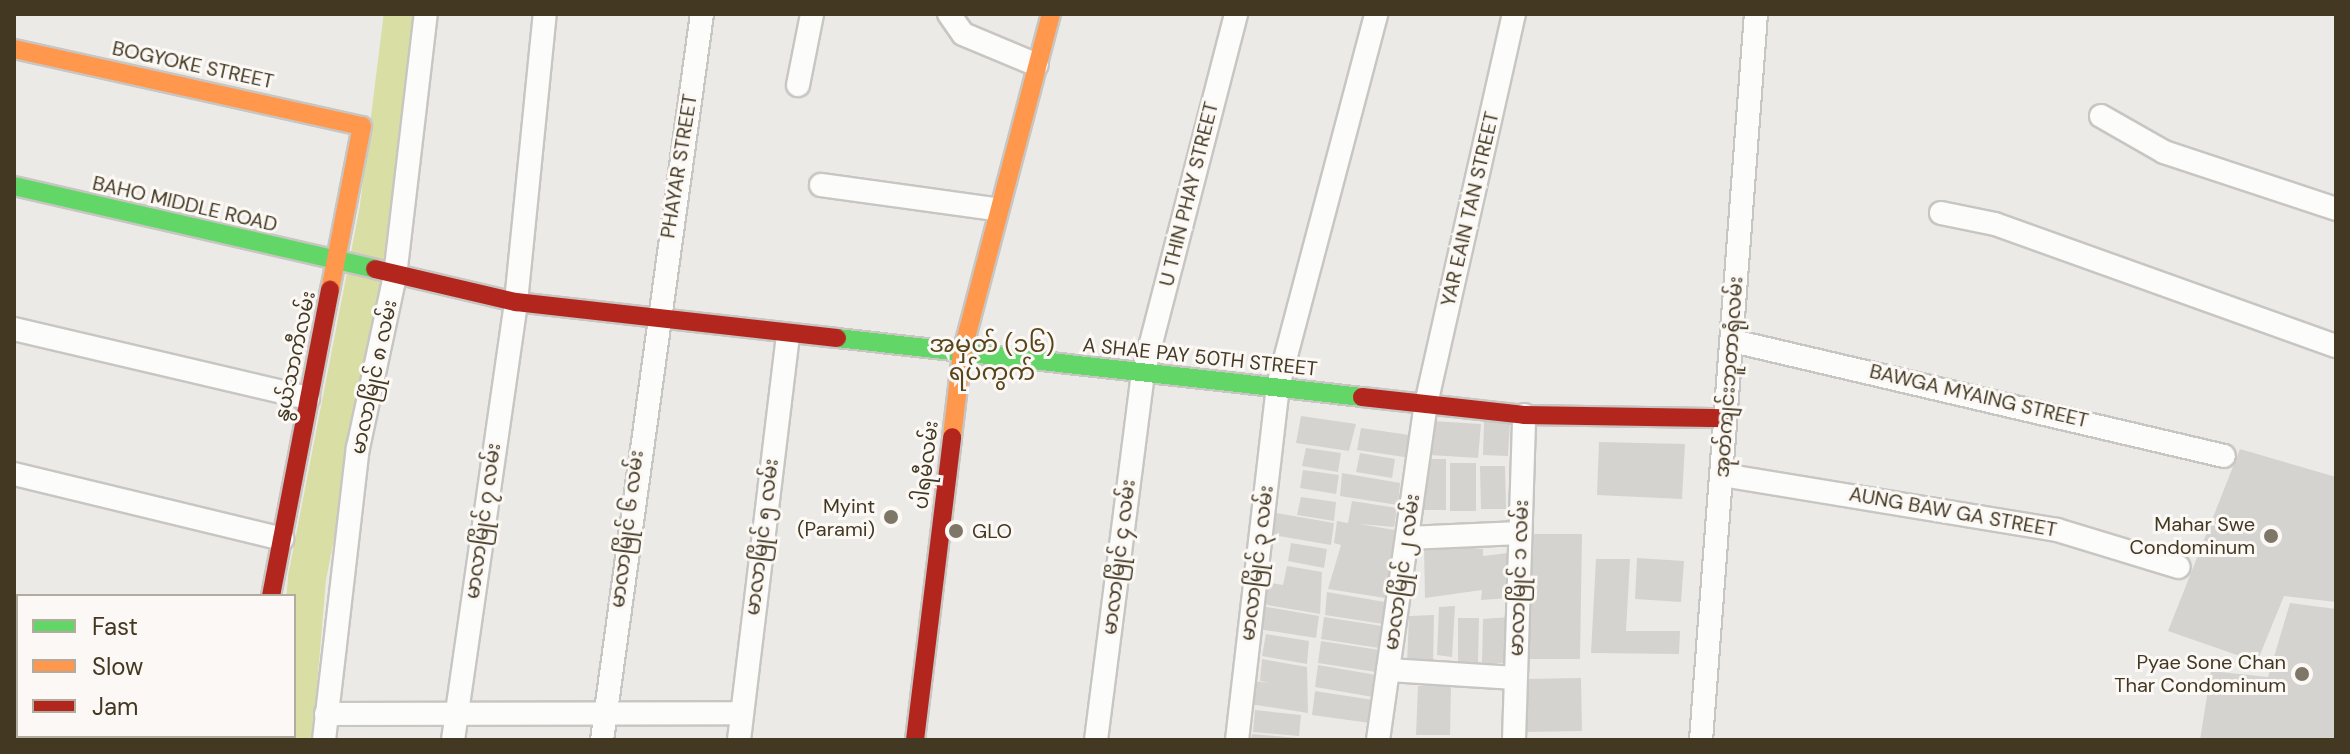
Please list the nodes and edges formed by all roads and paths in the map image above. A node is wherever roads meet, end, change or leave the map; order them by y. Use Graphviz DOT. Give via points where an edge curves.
graph roads {
  1 [pos="426,14"];
  2 [pos="545,14"];
  3 [pos="702,14"];
  4 [pos="812,14"];
  5 [pos="949,14"];
  6 [pos="1051,14"];
  7 [pos="1236,14"];
  8 [pos="1376,14"];
  9 [pos="1514,14"];
  10 [pos="1756,14"];
  11 [pos="14,49"];
  12 [pos="1037,65"];
  13 [pos="798,85"];
  14 [pos="2101,116"];
  15 [pos="362,126"];
  16 [pos="821,185"];
  17 [pos="14,186"];
  18 [pos="995,209"];
  19 [pos="2336,209"];
  20 [pos="1941,213"];
  21 [pos="341,264"];
  22 [pos="391,275"];
  23 [pos="516,302"];
  24 [pos="656,318"];
  25 [pos="14,329"];
  26 [pos="788,335"];
  27 [pos="1733,341"];
  28 [pos="2336,346"];
  29 [pos="962,353"];
  30 [pos="1143,374"];
  31 [pos="1278,386"];
  32 [pos="308,398"];
  33 [pos="1426,404"];
  34 [pos="1524,415"];
  35 [pos="1726,418"];
  36 [pos="2224,456"];
  37 [pos="14,474"];
  38 [pos="1722,475"];
  39 [pos="1520,533"];
  40 [pos="1407,538"];
  41 [pos="282,539"];
  42 [pos="2179,567"];
  43 [pos="271,594"];
  44 [pos="1388,670"];
  45 [pos="1516,678"];
  46 [pos="454,713"];
  47 [pos="741,713"];
  48 [pos="326,714"];
  49 [pos="603,717"];
  50 [pos="1706,739"];
  51 [pos="324,740"];
  52 [pos="453,740"];
  53 [pos="602,740"];
  54 [pos="739,740"];
  55 [pos="915,740"];
  56 [pos="1096,740"];
  57 [pos="1237,740"];
  58 [pos="1378,740"];
  59 [pos="1514,740"];
  1 -- 22 [label="street, မာလာမြိုင် ၈ လမ်း"];
  2 -- 23 [label="street, မာလာမြိုင် ၇ လမ်း"];
  3 -- 24 [label="street, PHAYAR STREET"];
  4 -- 13 [label="street"];
  5 -- 12 [label="street" via="963,34"];
  6 -- 12 [label="street, ပါရမီလမ်း"];
  7 -- 30 [label="street, U THIN PHAY STREET"];
  8 -- 31 [label="street, မာလာမြိုင် ၃ လမ်း"];
  9 -- 33 [label="street, YAR EAIN TAN STREET"];
  10 -- 27 [label="street, အုတ်ကျင်းဘူတာရုံလမ်း"];
  11 -- 15 [label="street, BOGYOKE STREET"];
  12 -- 18 [label="street, ပါရမီလမ်း"];
  14 -- 19 [label="street" via="2164,152"];
  15 -- 21 [label="street, နွယ်သာကီလမ်း"];
  16 -- 18 [label="street"];
  17 -- 21 [label="street, BAHO MIDDLE ROAD"];
  18 -- 29 [label="street, ပါရမီလမ်း"];
  20 -- 28 [label="street" via="1995,224"];
  21 -- 22 [label="street, BAHO MIDDLE ROAD"];
  21 -- 32 [label="street, နွယ်သာကီလမ်း"];
  22 -- 23 [label="street, A SHAE PAY 50TH STREET"];
  22 -- 48 [label="street, မာလာမြိုင် ၈ လမ်း" via="358,448"];
  23 -- 24 [label="street, A SHAE PAY 50TH STREET"];
  23 -- 46 [label="street, မာလာမြိုင် ၇ လမ်း"];
  24 -- 26 [label="street, A SHAE PAY 50TH STREET"];
  24 -- 49 [label="street, မာလာမြိုင် ၆ လမ်း"];
  25 -- 32 [label="street"];
  26 -- 29 [label="street, A SHAE PAY 50TH STREET"];
  26 -- 47 [label="street, မာလာမြိုင် ၅ လမ်း"];
  27 -- 35 [label="street, အုတ်ကျင်းဘူတာရုံလမ်း"];
  27 -- 36 [label="street, BAWGA MYAING STREET"];
  29 -- 30 [label="street, A SHAE PAY 50TH STREET"];
  29 -- 55 [label="street, ပါရမီလမ်း"];
  30 -- 31 [label="street, A SHAE PAY 50TH STREET"];
  30 -- 56 [label="street, မာလာမြိုင် ၄ လမ်း"];
  31 -- 33 [label="street, A SHAE PAY 50TH STREET"];
  31 -- 57 [label="street, မာလာမြိုင် ၃ လမ်း"];
  32 -- 41 [label="street, နွယ်သာကီလမ်း"];
  33 -- 34 [label="street, A SHAE PAY 50TH STREET"];
  33 -- 40 [label="street, မာလာမြိုင် ၂ လမ်း"];
  34 -- 35 [label="street, A SHAE PAY 50TH STREET"];
  34 -- 39 [label="street, မာလာမြိုင် ၁ လမ်း"];
  35 -- 38 [label="street, အုတ်ကျင်းဘူတာရုံလမ်း"];
  37 -- 41 [label="street"];
  38 -- 42 [label="street, AUNG BAW GA STREET" via="2057,530"];
  38 -- 50 [label="street, အုတ်ကျင်းဘူတာရုံလမ်း"];
  39 -- 40 [label="street"];
  39 -- 45 [label="street, မာလာမြိုင် ၁ လမ်း"];
  40 -- 44 [label="street, မာလာမြိုင် ၂ လမ်း"];
  41 -- 43 [label="street, နွယ်သာကီလမ်း"];
  44 -- 45 [label="street"];
  44 -- 58 [label="street, မာလာမြိုင် ၂ လမ်း"];
  45 -- 59 [label="street, မာလာမြိုင် ၁ လမ်း"];
  46 -- 48 [label="street"];
  46 -- 49 [label="street"];
  46 -- 52 [label="street, မာလာမြိုင် ၇ လမ်း"];
  47 -- 49 [label="street"];
  47 -- 54 [label="street, မာလာမြိုင် ၅ လမ်း"];
  48 -- 51 [label="street, မာလာမြိုင် ၈ လမ်း"];
  49 -- 53 [label="street, မာလာမြိုင် ၆ လမ်း"];
}
